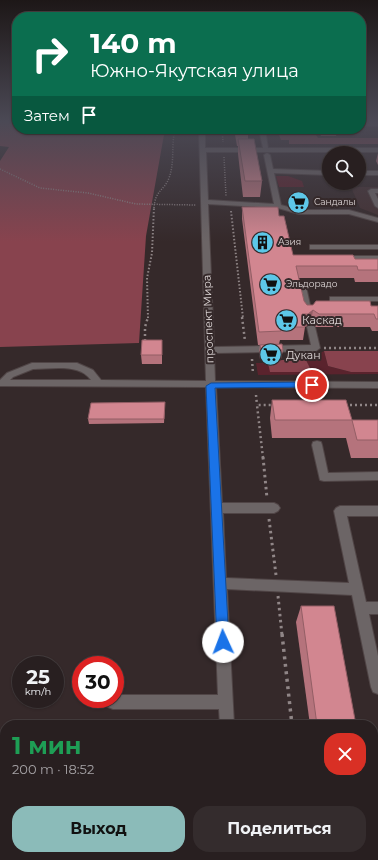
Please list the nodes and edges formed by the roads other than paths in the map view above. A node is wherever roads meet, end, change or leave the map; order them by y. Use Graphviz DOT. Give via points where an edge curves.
graph roads {
  1 [pos="203,161"];
  2 [pos="269,161"];
  3 [pos="271,171"];
  4 [pos="322,173"];
  5 [pos="366,173"];
  6 [pos="378,173"];
  7 [pos="378,191"];
  8 [pos="205,204"];
  9 [pos="278,206"];
  10 [pos="378,206"];
  11 [pos="378,219"];
  12 [pos="313,247"];
  13 [pos="378,247"];
  14 [pos="333,258"];
  15 [pos="378,258"];
  16 [pos="303,291"];
  17 [pos="333,299"];
  18 [pos="378,299"];
  19 [pos="308,314"];
  20 [pos="311,326"];
  21 [pos="210,350"];
  22 [pos="1,383"];
  23 [pos="99,384"];
  24 [pos="378,385"];
  25 [pos="211,386"];
  26 [pos="317,445"];
  27 [pos="378,476"];
  28 [pos="217,508"];
  29 [pos="271,508"];
  30 [pos="378,511"];
  31 [pos="221,583"];
  32 [pos="357,588"];
  33 [pos="361,608"];
  34 [pos="378,608"];
  35 [pos="378,687"];
  36 [pos="124,702"];
  37 [pos="226,702"];
  38 [pos="227,720"];
  1 -- 8 [label="street, проспект Мира"];
  2 -- 3 [label="street"];
  3 -- 4 [label="street"];
  3 -- 9 [label="street"];
  5 -- 6 [label="street"];
  7 -- 10 [label="street" via="371,191"];
  8 -- 9 [label="street"];
  8 -- 21 [label="street, проспект Мира"];
  9 -- 11 [label="street" via="299,212 348,212"];
  12 -- 13 [label="street"];
  14 -- 15 [label="street"];
  16 -- 19 [label="street"];
  17 -- 18 [label="street"];
  20 -- 21 [label="street" via="316,348"];
  21 -- 25 [label="street, проспект Мира"];
  22 -- 23 [label="street"];
  22 -- 23 [label="street" via="10,375 32,366 77,366 90,372"];
  23 -- 25 [label="street"];
  24 -- 25 [label="street"];
  25 -- 28 [label="street, проспект Мира"];
  26 -- 27 [label="street" via="324,477"];
  28 -- 29 [label="street"];
  28 -- 31 [label="street, проспект Мира"];
  30 -- 32 [label="street" via="340,511"];
  31 -- 32 [label="street"];
  31 -- 37 [label="street, проспект Мира"];
  32 -- 33 [label="street"];
  33 -- 34 [label="street"];
  33 -- 35 [label="street"];
  36 -- 37 [label="street"];
  37 -- 38 [label="street, проспект Мира"];
}
